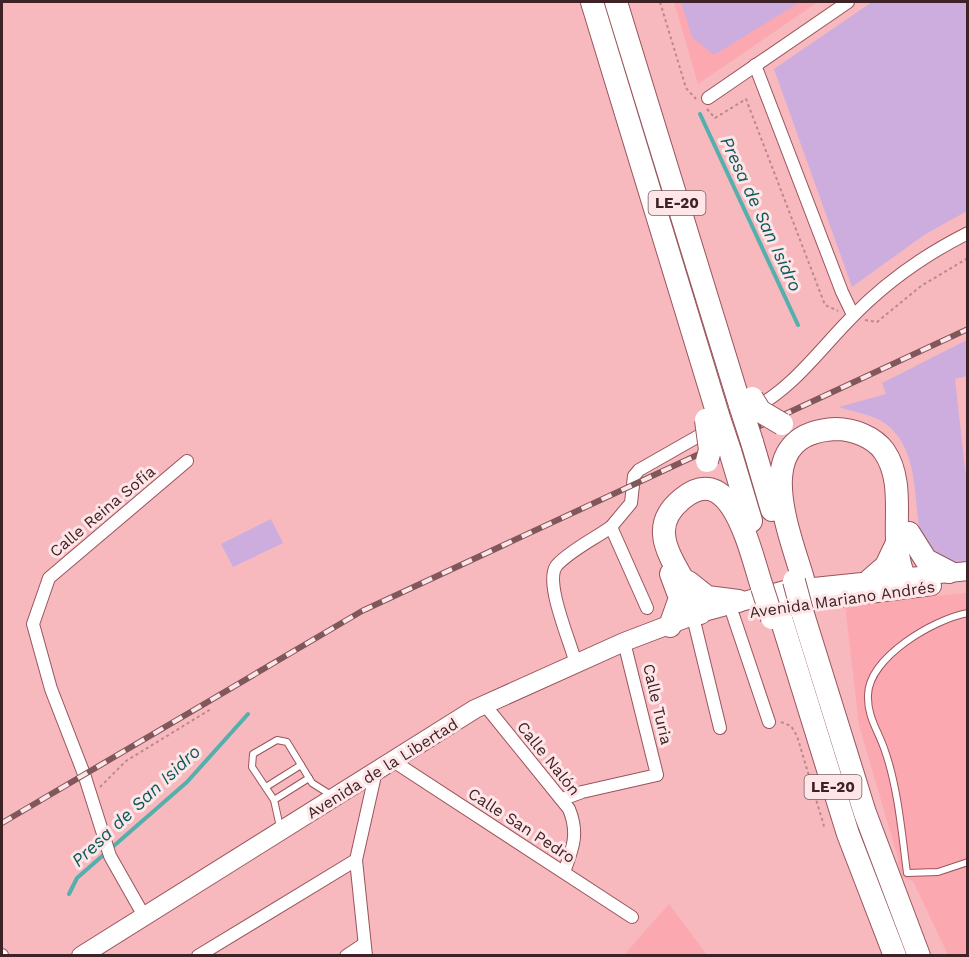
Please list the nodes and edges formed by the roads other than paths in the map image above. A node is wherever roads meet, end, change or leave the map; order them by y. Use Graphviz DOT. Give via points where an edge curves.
graph roads {
  1 [pos="592,2"];
  2 [pos="616,2"];
  3 [pos="848,2"];
  4 [pos="755,65"];
  5 [pos="708,98"];
  6 [pos="968,233"];
  7 [pos="853,315"];
  8 [pos="754,400"];
  9 [pos="712,418"];
  10 [pos="187,461"];
  11 [pos="610,527"];
  12 [pos="903,538"];
  13 [pos="961,575"];
  14 [pos="871,579"];
  15 [pos="911,579"];
  16 [pos="799,580"];
  17 [pos="680,581"];
  18 [pos="766,586"];
  19 [pos="647,608"];
  20 [pos="798,610"];
  21 [pos="968,613"];
  22 [pos="705,616"];
  23 [pos="624,642"];
  24 [pos="576,664"];
  25 [pos="484,704"];
  26 [pos="769,722"];
  27 [pos="720,728"];
  28 [pos="393,760"];
  29 [pos="301,765"];
  30 [pos="376,771"];
  31 [pos="309,778"];
  32 [pos="266,788"];
  33 [pos="334,797"];
  34 [pos="274,800"];
  35 [pos="563,800"];
  36 [pos="280,831"];
  37 [pos="356,860"];
  38 [pos="968,862"];
  39 [pos="564,872"];
  40 [pos="144,916"];
  41 [pos="632,917"];
  42 [pos="365,950"];
  43 [pos="81,956"];
  44 [pos="198,956"];
  45 [pos="346,956"];
  46 [pos="895,956"];
  47 [pos="919,956"];
  1 -- 9 [label="highway, LE-20" via="652,197"];
  2 -- 8 [label="highway" via="664,162"];
  3 -- 4 [label="street"];
  4 -- 5 [label="street"];
  4 -- 7 [label="street"];
  6 -- 7 [label="street" via="923,260"];
  7 -- 8 [label="street" via="807,364"];
  8 -- 11 [label="street" via="639,470 634,476 631,503"];
  8 -- 12 [label="highway, bridge" via="760,411 782,424 794,427 849,421 864,424 888,440 905,476"];
  8 -- 16 [label="highway, LE-20, bridge" via="752,442"];
  9 -- 17 [label="highway, bridge" via="707,460 699,474 668,497 655,519 656,548"];
  9 -- 18 [label="highway, LE-20, bridge" via="730,451"];
  10 -- 40 [label="street, Calle Reina Sofía" via="49,578 33,624 51,689 108,851"];
  11 -- 19 [label="street"];
  11 -- 24 [label="street" via="552,572 552,586"];
  12 -- 13 [label="highway" via="926,560"];
  12 -- 14 [label="highway" via="886,566"];
  12 -- 15 [label="highway" via="899,565"];
  12 -- 16 [label="highway" via="884,451 853,430 811,434 788,452 779,486"];
  13 -- 15 [label="main road, Avenida Mariano Andrés"];
  14 -- 15 [label="main road, Avenida Mariano Andrés"];
  14 -- 22 [label="main road, Avenida Mariano Andrés" via="785,590"];
  15 -- 20 [label="main road, Avenida Mariano Andrés" via="826,593"];
  16 -- 20 [label="highway, LE-20, bridge"];
  17 -- 18 [label="highway" via="667,548 664,524 684,497 706,488 726,497 733,506"];
  17 -- 22 [label="highway"];
  17 -- 22 [label="highway" via="680,598"];
  17 -- 22 [label="highway" via="707,597"];
  18 -- 20 [label="highway, bridge"];
  20 -- 22 [label="main road, Avenida Mariano Andrés"];
  20 -- 46 [label="highway, LE-20" via="823,754"];
  20 -- 47 [label="highway, LE-20" via="865,813"];
  21 -- 38 [label="lane" via="946,617 901,646 880,664 867,693 871,721 885,752 907,873 938,872"];
  22 -- 23 [label="main road, Avenida de la Libertad"];
  22 -- 26 [label="street"];
  22 -- 27 [label="street"];
  23 -- 24 [label="main road, Avenida de la Libertad"];
  23 -- 35 [label="street, Calle Turia" via="657,775"];
  24 -- 25 [label="main road, Avenida de la Libertad"];
  25 -- 28 [label="main road, Avenida de la Libertad"];
  25 -- 35 [label="street, Calle Nalón"];
  28 -- 30 [label="main road, Avenida de la Libertad"];
  28 -- 39 [label="street, Calle San Pedro"];
  29 -- 31 [label="lane"];
  29 -- 32 [label="lane"];
  29 -- 32 [label="lane" via="287,742 277,740 253,754 252,767"];
  30 -- 33 [label="main road, Avenida de la Libertad"];
  30 -- 37 [label="street"];
  31 -- 33 [label="lane"];
  31 -- 34 [label="lane"];
  32 -- 34 [label="lane"];
  33 -- 36 [label="main road, Avenida de la Libertad"];
  34 -- 36 [label="lane"];
  35 -- 39 [label="street, Calle Nalón" via="575,824 575,841"];
  36 -- 40 [label="main road, Avenida de la Libertad"];
  37 -- 42 [label="street"];
  37 -- 44 [label="street"];
  39 -- 41 [label="street, Calle San Pedro"];
  40 -- 43 [label="main road, Avenida de la Libertad"];
  42 -- 45 [label="street"];
}
